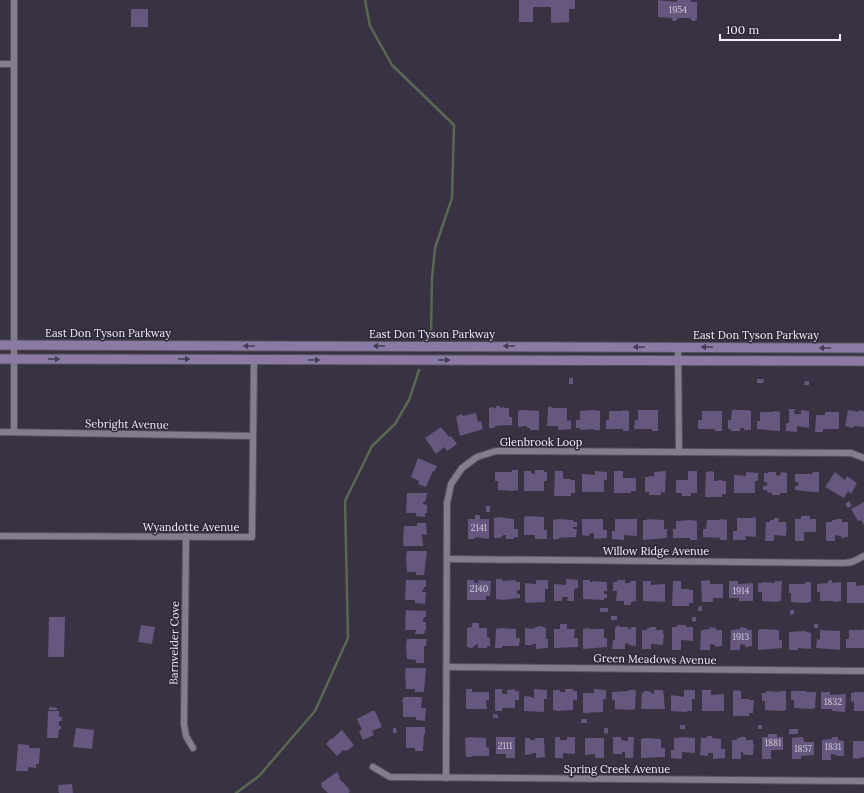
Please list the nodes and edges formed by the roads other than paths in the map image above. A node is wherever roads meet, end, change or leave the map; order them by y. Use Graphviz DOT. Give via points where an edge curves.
graph roads {
  1 [pos="14,0"];
  2 [pos="0,64"];
  3 [pos="14,64"];
  4 [pos="0,345"];
  5 [pos="15,345"];
  6 [pos="678,347"];
  7 [pos="864,348"];
  8 [pos="0,359"];
  9 [pos="15,359"];
  10 [pos="254,360"];
  11 [pos="678,361"];
  12 [pos="864,361"];
  13 [pos="0,432"];
  14 [pos="14,432"];
  15 [pos="253,436"];
  16 [pos="678,452"];
  17 [pos="864,458"];
  18 [pos="0,536"];
  19 [pos="186,536"];
  20 [pos="864,556"];
  21 [pos="447,559"];
  22 [pos="447,667"];
  23 [pos="864,671"];
  24 [pos="193,748"];
  25 [pos="373,767"];
  26 [pos="446,778"];
  27 [pos="864,781"];
  1 -- 3 [label="street"];
  2 -- 3 [label="street"];
  3 -- 5 [label="street"];
  4 -- 5 [label="main road, East Don Tyson Parkway"];
  6 -- 5 [label="main road, East Don Tyson Parkway, one-way"];
  5 -- 9 [label="street"];
  7 -- 6 [label="main road, East Don Tyson Parkway, one-way"];
  6 -- 11 [label="street"];
  8 -- 9 [label="main road"];
  9 -- 10 [label="main road, one-way"];
  9 -- 14 [label="street"];
  10 -- 11 [label="main road, one-way"];
  10 -- 15 [label="street, Wyandotte Avenue"];
  11 -- 12 [label="main road"];
  11 -- 16 [label="street"];
  13 -- 14 [label="street, Sebright Avenue"];
  14 -- 15 [label="street, Sebright Avenue"];
  15 -- 19 [label="street, Wyandotte Avenue" via="252,537"];
  16 -- 17 [label="street, Glenbrook Loop" via="851,453"];
  16 -- 21 [label="street, Glenbrook Loop" via="496,451 477,457 462,468 451,484 447,503"];
  18 -- 19 [label="street, Wyandotte Avenue"];
  19 -- 24 [label="street, Barnvelder Cove" via="184,724 186,736"];
  20 -- 21 [label="street, Willow Ridge Avenue" via="844,563"];
  21 -- 22 [label="street, Glenbrook Loop"];
  22 -- 23 [label="street, Green Meadows Avenue"];
  22 -- 26 [label="street, Glenbrook Loop"];
  25 -- 26 [label="street, Spring Creek Avenue" via="390,777"];
  26 -- 27 [label="street, Spring Creek Avenue"];
}
